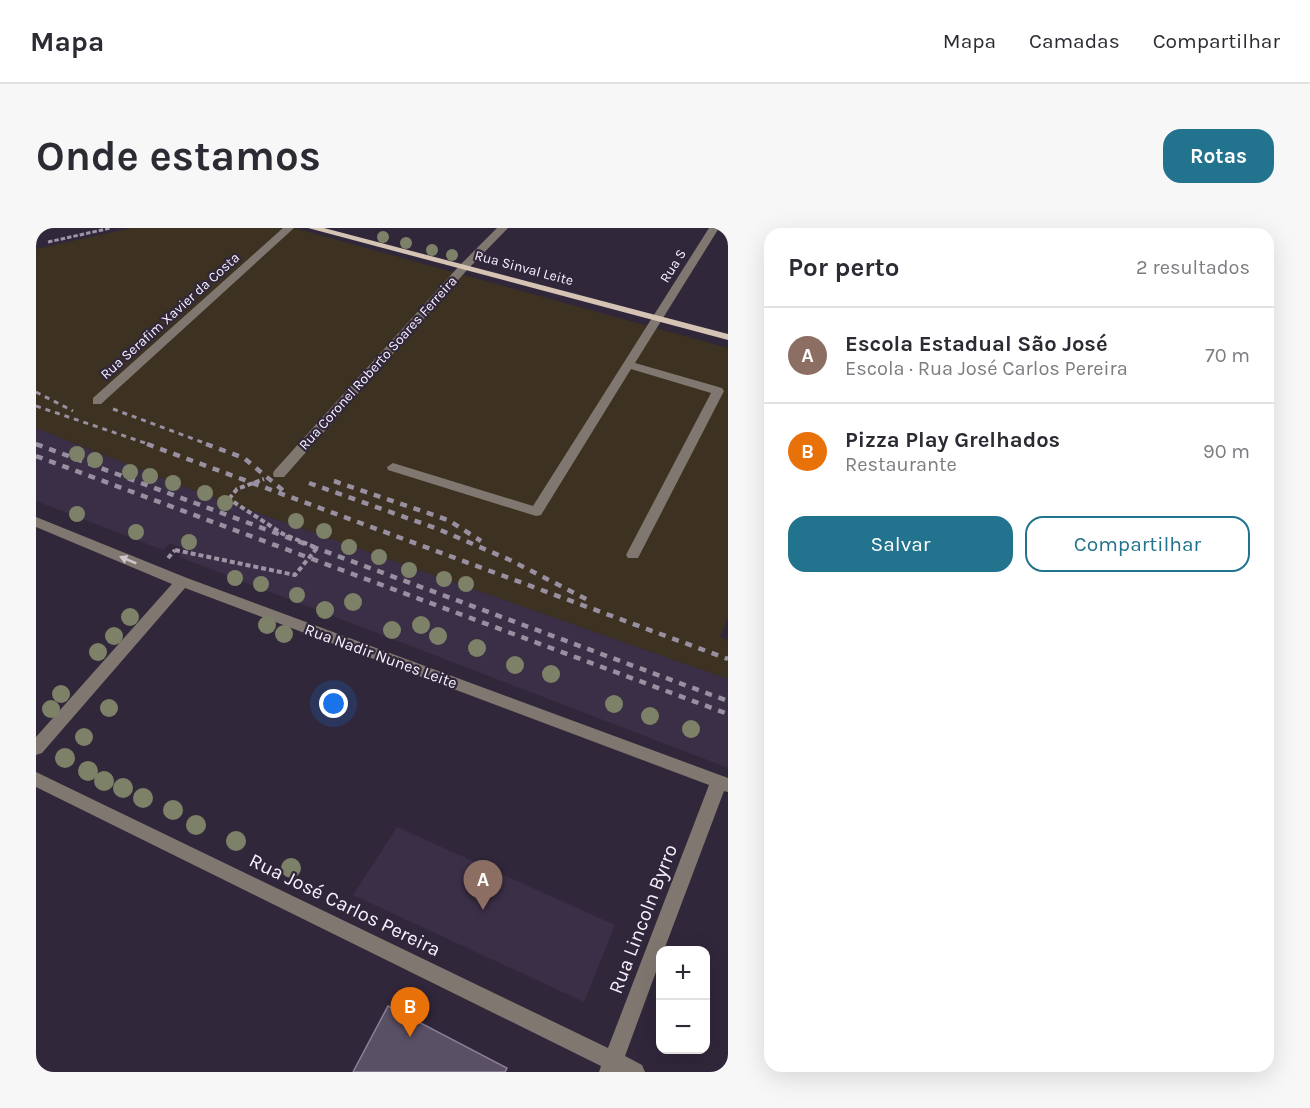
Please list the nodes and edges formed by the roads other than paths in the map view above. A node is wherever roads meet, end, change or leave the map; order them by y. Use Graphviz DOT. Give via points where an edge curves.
graph roads {
  1 [pos="289,228"];
  2 [pos="313,228"];
  3 [pos="503,228"];
  4 [pos="714,228"];
  5 [pos="463,268"];
  6 [pos="657,319"];
  7 [pos="728,337"];
  8 [pos="629,365"];
  9 [pos="97,401"];
  10 [pos="393,467"];
  11 [pos="279,474"];
  12 [pos="36,522"];
  13 [pos="633,555"];
  14 [pos="182,582"];
  15 [pos="36,748"];
  16 [pos="36,779"];
  17 [pos="723,783"];
  18 [pos="611,1067"];
  19 [pos="635,1072"];
  1 -- 9 [label="street, Rua Serafim Xavier da Costa"];
  2 -- 5 [label="main road, Rua Sinval Leite"];
  3 -- 5 [label="street, Rua Coronel Roberto Soares Ferreira"];
  4 -- 6 [label="street, Rua S"];
  5 -- 6 [label="main road, Rua Sinval Leite"];
  5 -- 11 [label="street, Rua Coronel Roberto Soares Ferreira"];
  6 -- 7 [label="main road, Rua Sinval Leite"];
  6 -- 8 [label="street, Rua S"];
  8 -- 10 [label="street, Rua S" via="536,512"];
  8 -- 13 [label="street" via="718,391"];
  14 -- 12 [label="street, Rua Nadir Nunes Leite, one-way"];
  14 -- 15 [label="street"];
  14 -- 17 [label="street, Rua Nadir Nunes Leite"];
  16 -- 18 [label="street, Rua José Carlos Pereira"];
  17 -- 18 [label="street, Rua Lincoln Byrro"];
  18 -- 19 [label="street, Rua José Carlos Pereira"];
}
